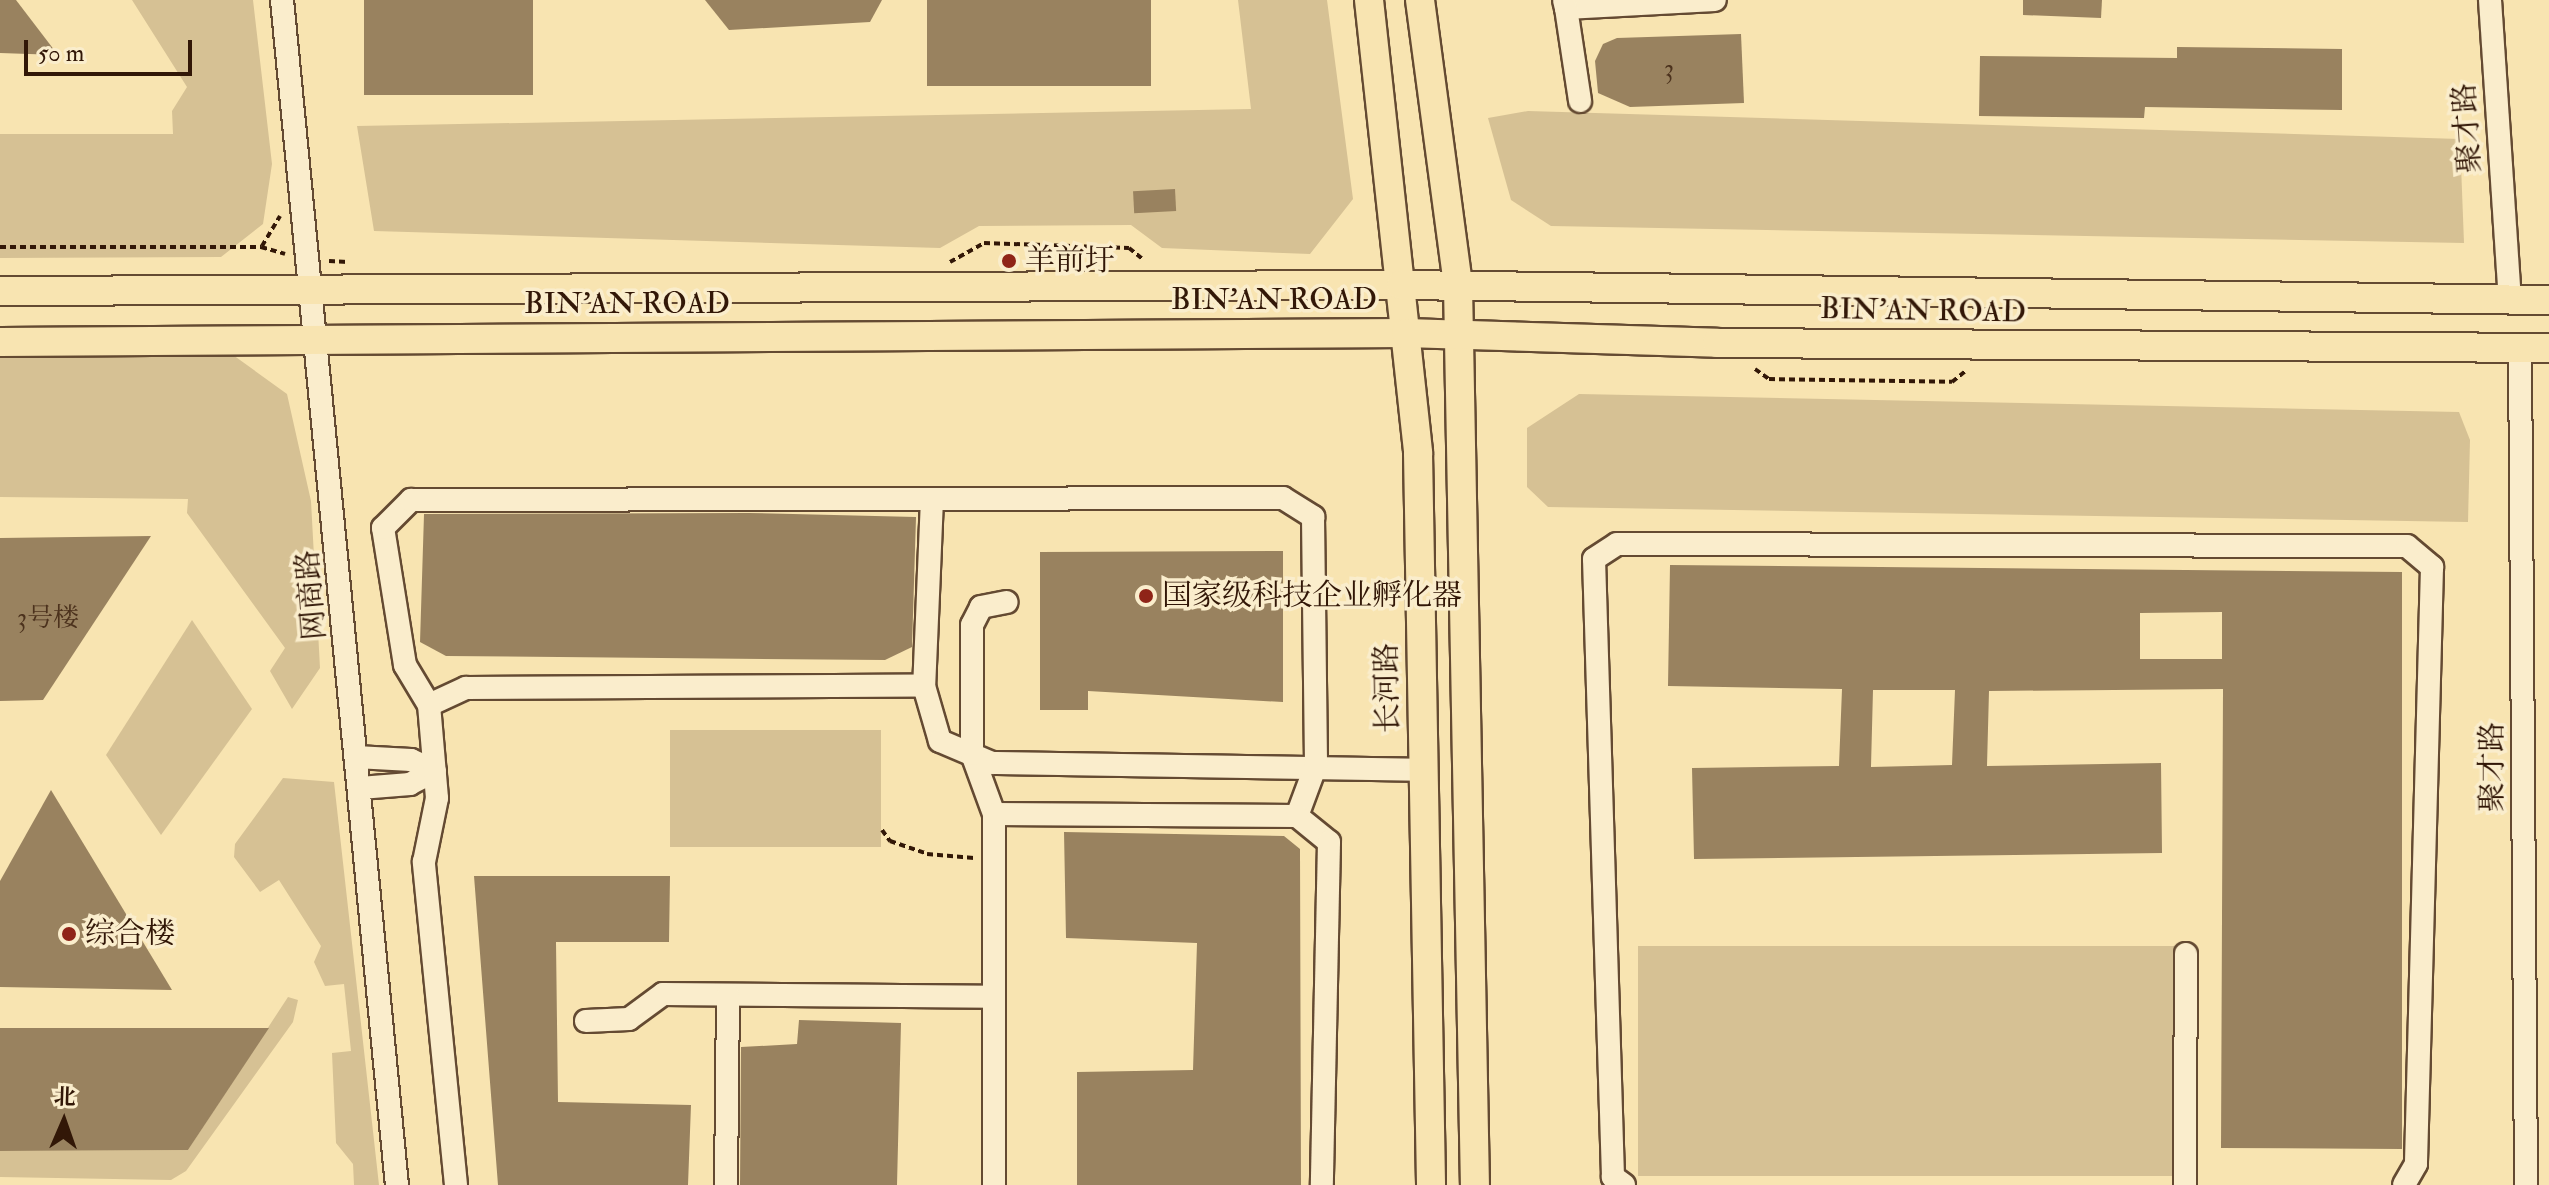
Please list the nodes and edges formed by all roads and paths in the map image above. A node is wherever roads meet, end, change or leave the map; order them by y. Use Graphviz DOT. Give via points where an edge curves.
graph roads {
  1 [pos="282,0"];
  2 [pos="1369,0"];
  3 [pos="1420,0"];
  4 [pos="1715,0"];
  5 [pos="2490,0"];
  6 [pos="1565,4"];
  7 [pos="1580,101"];
  8 [pos="0,247"];
  9 [pos="361,263"];
  10 [pos="946,264"];
  11 [pos="310,273"];
  12 [pos="1179,284"];
  13 [pos="1401,285"];
  14 [pos="1458,286"];
  15 [pos="0,291"];
  16 [pos="2510,299"];
  17 [pos="2549,300"];
  18 [pos="1406,333"];
  19 [pos="1459,333"];
  20 [pos="319,341"];
  21 [pos="0,342"];
  22 [pos="1717,343"];
  23 [pos="1996,346"];
  24 [pos="2520,348"];
  25 [pos="2549,348"];
  26 [pos="932,499"];
  27 [pos="1007,602"];
  28 [pos="924,686"];
  29 [pos="429,705"];
  30 [pos="972,754"];
  31 [pos="356,757"];
  32 [pos="1316,765"];
  33 [pos="1423,770"];
  34 [pos="435,771"];
  35 [pos="360,788"];
  36 [pos="994,814"];
  37 [pos="1297,816"];
  38 [pos="882,830"];
  39 [pos="997,860"];
  40 [pos="2186,954"];
  41 [pos="728,995"];
  42 [pos="992,997"];
  43 [pos="586,1021"];
  44 [pos="397,1185"];
  45 [pos="456,1185"];
  46 [pos="726,1185"];
  47 [pos="994,1185"];
  48 [pos="1322,1185"];
  49 [pos="1431,1185"];
  50 [pos="1475,1185"];
  51 [pos="1624,1185"];
  52 [pos="2185,1185"];
  53 [pos="2404,1185"];
  54 [pos="2526,1185"];
  1 -- 11 [label="street, 网商路"];
  2 -- 13 [label="main road, 长河路"];
  3 -- 14 [label="main road"];
  4 -- 6 [label="street"];
  5 -- 16 [label="street, 聚才路"];
  6 -- 7 [label="street"];
  8 -- 11 [label="path" via="261,247"];
  9 -- 11 [label="path"];
  10 -- 12 [label="path" via="984,243 1129,248"];
  11 -- 12 [label="main road, BIN'AN ROAD"];
  11 -- 15 [label="main road, BIN'AN ROAD"];
  11 -- 20 [label="street, 网商路"];
  12 -- 13 [label="main road, BIN'AN ROAD"];
  13 -- 14 [label="main road, BIN'AN ROAD"];
  13 -- 18 [label="main road, 长河路"];
  14 -- 16 [label="main road, BIN'AN ROAD"];
  14 -- 19 [label="main road"];
  16 -- 17 [label="main road, BIN'AN ROAD"];
  18 -- 19 [label="main road, BIN'AN ROAD"];
  18 -- 20 [label="main road, BIN'AN ROAD"];
  18 -- 33 [label="main road, 长河路" via="1418,453"];
  19 -- 22 [label="main road, BIN'AN ROAD"];
  19 -- 50 [label="main road"];
  20 -- 21 [label="main road, BIN'AN ROAD"];
  20 -- 31 [label="street, 网商路"];
  22 -- 23 [label="main road, BIN'AN ROAD"];
  22 -- 23 [label="path" via="1769,379 1952,382"];
  23 -- 24 [label="main road, BIN'AN ROAD"];
  24 -- 25 [label="main road, BIN'AN ROAD"];
  24 -- 54 [label="street, 聚才路"];
  26 -- 28 [label="street"];
  26 -- 29 [label="street" via="411,500 383,528 384,542 405,665"];
  26 -- 32 [label="street" via="1283,498 1313,517"];
  27 -- 30 [label="street" via="981,607 972,625"];
  28 -- 29 [label="street" via="466,688"];
  28 -- 30 [label="street" via="940,741"];
  29 -- 34 [label="street"];
  30 -- 32 [label="street" via="992,763"];
  30 -- 36 [label="street"];
  31 -- 34 [label="street" via="411,760"];
  31 -- 35 [label="street, 网商路"];
  32 -- 33 [label="street"];
  32 -- 37 [label="street"];
  33 -- 49 [label="main road, 长河路"];
  34 -- 35 [label="street" via="410,784"];
  34 -- 45 [label="street" via="424,862"];
  35 -- 44 [label="street, 网商路"];
  36 -- 37 [label="street"];
  36 -- 39 [label="street"];
  37 -- 48 [label="street" via="1329,842"];
  38 -- 39 [label="path" via="890,841 927,854"];
  39 -- 42 [label="street"];
  40 -- 52 [label="street"];
  41 -- 42 [label="street"];
  41 -- 43 [label="street" via="663,994 629,1019"];
  41 -- 46 [label="street"];
  42 -- 47 [label="street"];
  51 -- 53 [label="street" via="1613,1177 1594,559 1617,544 2407,546 2432,567 2416,1164"];
}
